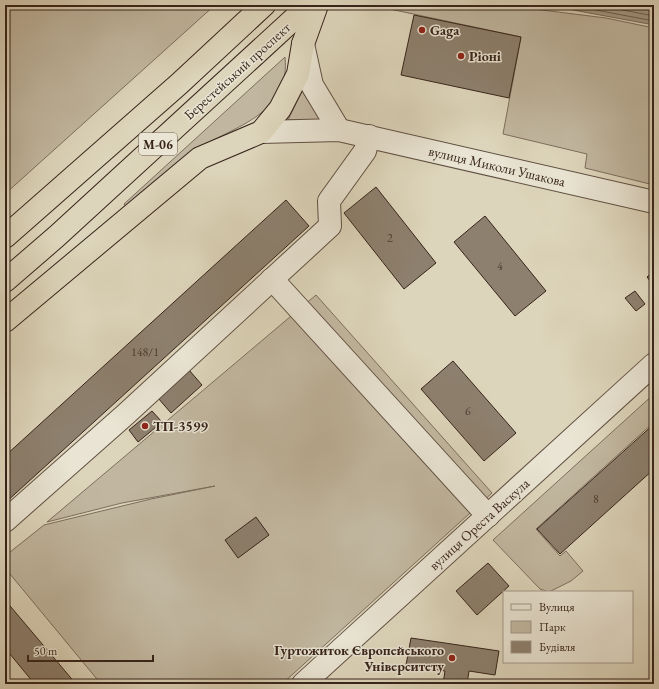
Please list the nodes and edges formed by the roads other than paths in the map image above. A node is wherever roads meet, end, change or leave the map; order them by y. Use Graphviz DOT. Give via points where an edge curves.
graph roads {
  1 [pos="264,5"];
  2 [pos="310,5"];
  3 [pos="317,5"];
  4 [pos="303,44"];
  5 [pos="339,130"];
  6 [pos="261,132"];
  7 [pos="369,136"];
  8 [pos="654,202"];
  9 [pos="5,237"];
  10 [pos="272,279"];
  11 [pos="5,281"];
  12 [pos="5,321"];
  13 [pos="654,364"];
  14 [pos="488,516"];
  15 [pos="5,521"];
  16 [pos="303,684"];
  1 -- 9 [label="highway, Берестейський проспект / М-06" via="179,84"];
  2 -- 11 [label="highway, Берестейський проспект / М-06"];
  3 -- 4 [label="highway"];
  4 -- 5 [label="street" via="312,85"];
  4 -- 6 [label="highway" via="298,74 280,109"];
  5 -- 6 [label="street, вулиця Миколи Ушакова"];
  5 -- 7 [label="street, вулиця Миколи Ушакова"];
  6 -- 12 [label="highway" via="200,158"];
  7 -- 8 [label="street, вулиця Миколи Ушакова"];
  7 -- 10 [label="street" via="365,151 329,201 330,226"];
  10 -- 14 [label="street"];
  10 -- 15 [label="street"];
  13 -- 14 [label="street, вулиця Ореста Васкула"];
  14 -- 16 [label="street, вулиця Ореста Васкула"];
}
